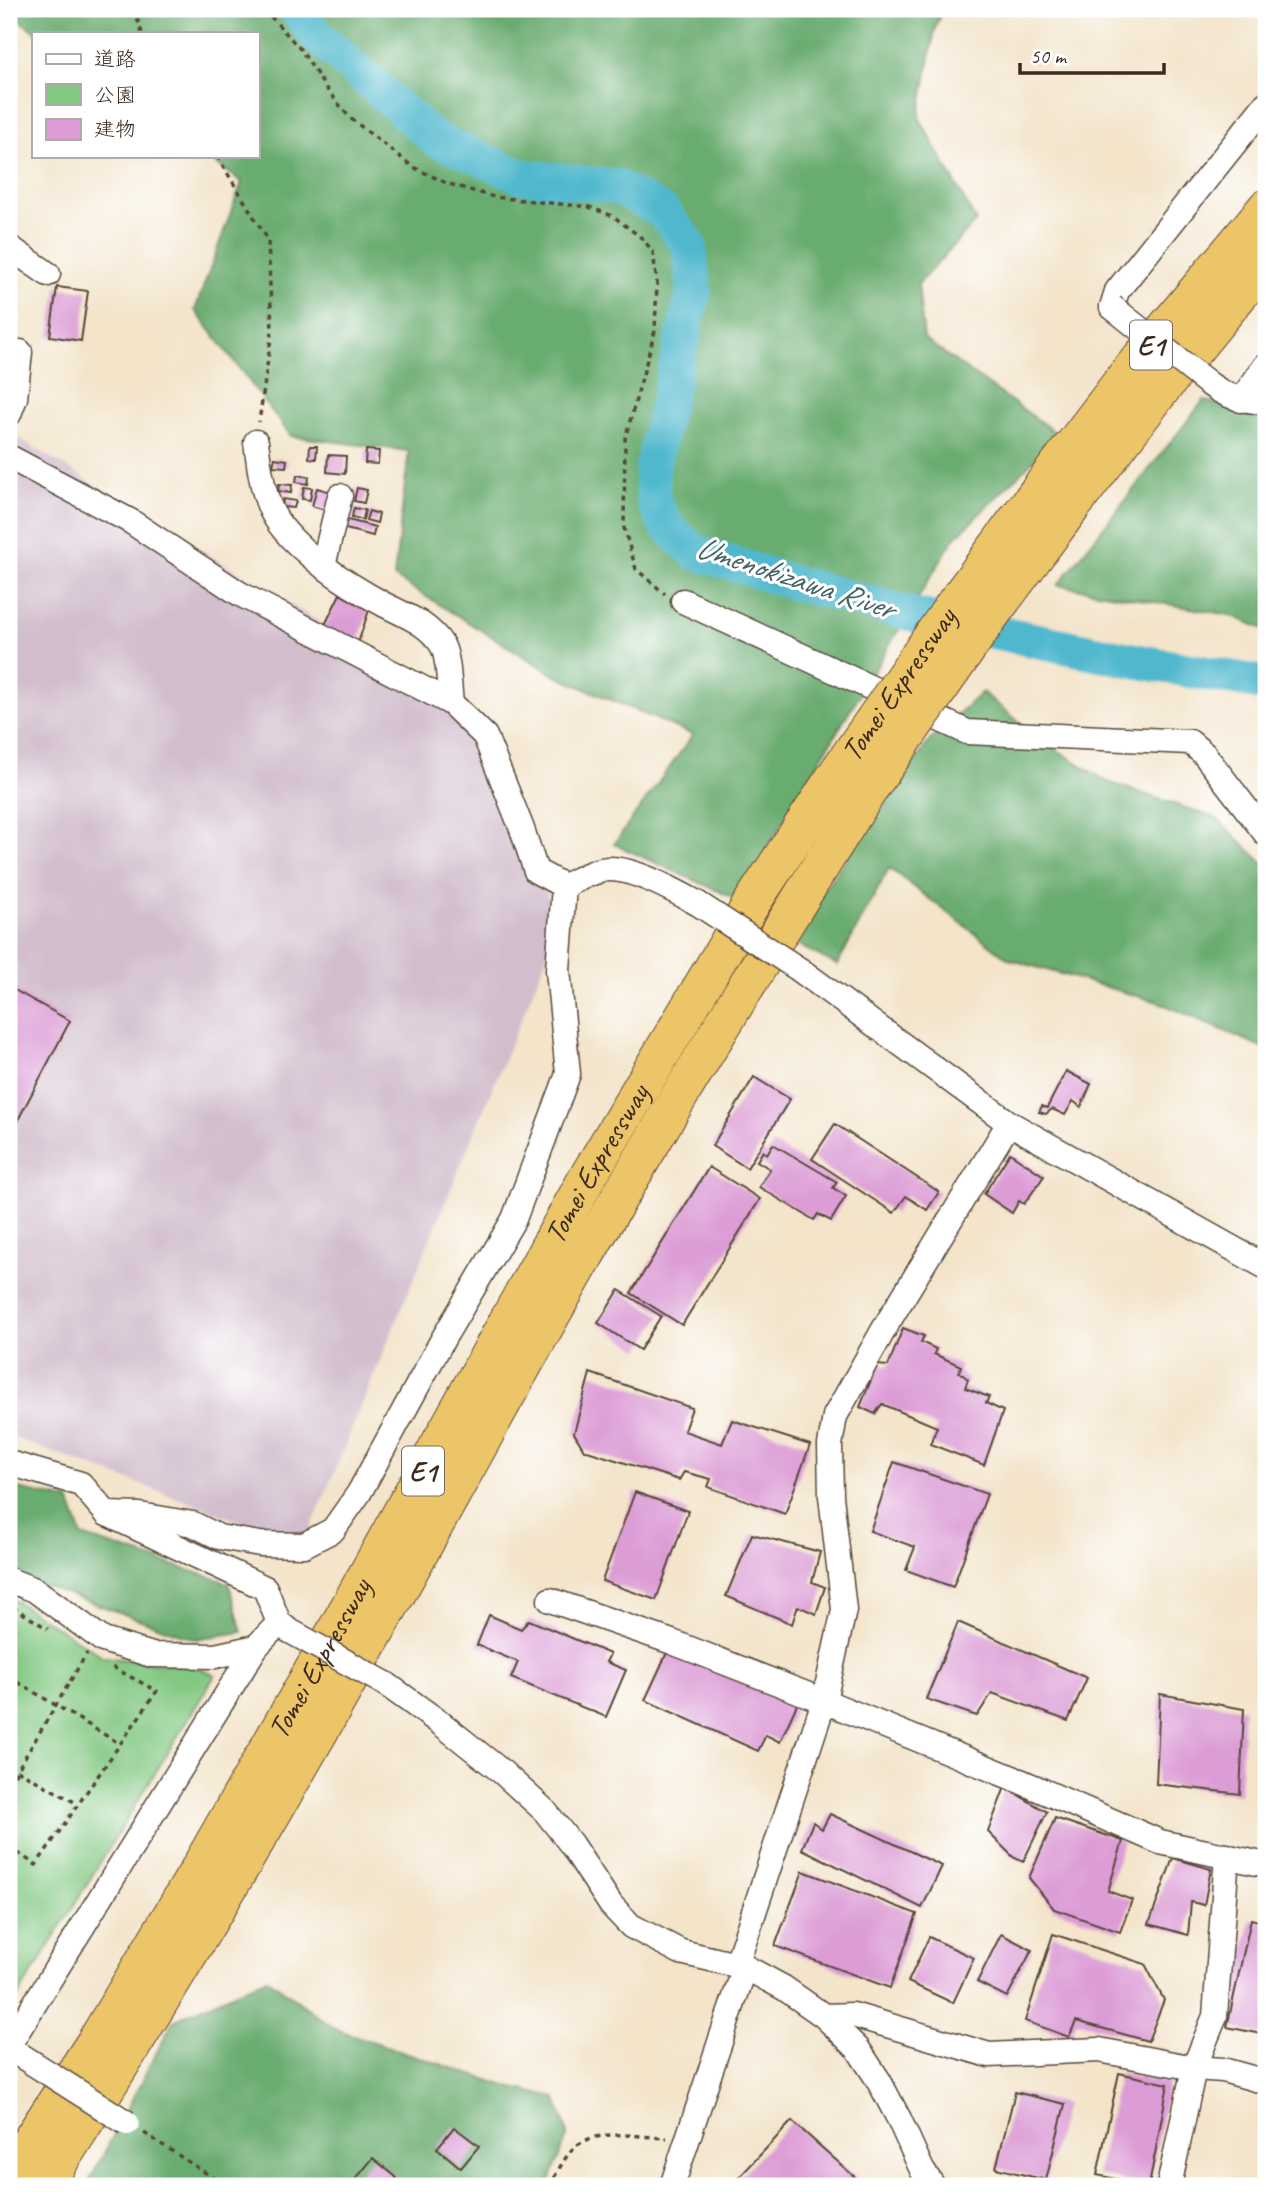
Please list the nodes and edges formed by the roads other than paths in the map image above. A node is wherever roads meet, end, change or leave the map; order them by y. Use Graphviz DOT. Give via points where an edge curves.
graph roads {
  1 [pos="1266,104"];
  2 [pos="1266,208"];
  3 [pos="9,247"];
  4 [pos="1266,262"];
  5 [pos="48,274"];
  6 [pos="20,352"];
  7 [pos="1266,365"];
  8 [pos="1241,400"];
  9 [pos="1266,402"];
  10 [pos="9,414"];
  11 [pos="256,442"];
  12 [pos="9,457"];
  13 [pos="340,496"];
  14 [pos="323,566"];
  15 [pos="683,601"];
  16 [pos="451,703"];
  17 [pos="855,778"];
  18 [pos="1266,834"];
  19 [pos="564,886"];
  20 [pos="1009,1123"];
  21 [pos="1266,1267"];
  22 [pos="9,1463"];
  23 [pos="107,1514"];
  24 [pos="9,1580"];
  25 [pos="550,1600"];
  26 [pos="284,1626"];
  27 [pos="256,1647"];
  28 [pos="824,1700"];
  29 [pos="1227,1856"];
  30 [pos="1266,1865"];
  31 [pos="741,1965"];
  32 [pos="824,2016"];
  33 [pos="13,2049"];
  34 [pos="1194,2068"];
  35 [pos="1266,2082"];
  36 [pos="127,2123"];
  37 [pos="9,2174"];
  38 [pos="44,2186"];
  39 [pos="672,2186"];
  40 [pos="933,2186"];
  41 [pos="1169,2186"];
  1 -- 8 [label="street, bridge" via="1117,291 1112,307 1220,393"];
  2 -- 17 [label="highway, Tomei Expressway / E1, bridge" via="1129,372 955,603"];
  3 -- 5 [label="street"];
  4 -- 17 [label="highway, Tomei Expressway / E1, bridge" via="1161,390 983,626"];
  6 -- 10 [label="street" via="16,398"];
  7 -- 8 [label="street"];
  8 -- 9 [label="street"];
  11 -- 14 [label="street" via="269,507 281,529"];
  12 -- 16 [label="street" via="130,521 240,594"];
  13 -- 14 [label="street"];
  14 -- 16 [label="street" via="429,628 444,648"];
  15 -- 18 [label="street" via="967,732 1190,742"];
  16 -- 19 [label="street" via="485,736 536,871"];
  17 -- 37 [label="highway, Tomei Expressway / E1" via="753,901 587,1178 196,1874"];
  17 -- 38 [label="highway, Tomei Expressway / E1" via="789,915 614,1207 229,1888"];
  19 -- 20 [label="street, bridge" via="611,869 658,882 800,970"];
  19 -- 23 [label="street" via="558,970 568,1074 514,1219 359,1493 333,1530 303,1545 260,1544 219,1537 193,1524"];
  20 -- 21 [label="street"];
  20 -- 28 [label="street" via="835,1416 830,1445 831,1496 844,1610"];
  22 -- 23 [label="street" via="81,1484"];
  23 -- 26 [label="street" via="265,1588"];
  24 -- 27 [label="street" via="35,1590 103,1640 152,1655 215,1656"];
  25 -- 28 [label="street"];
  26 -- 27 [label="street"];
  26 -- 31 [label="street, bridge" via="386,1684 502,1772 545,1811 631,1926 681,1952"];
  27 -- 33 [label="street"];
  28 -- 29 [label="street" via="1160,1842"];
  28 -- 31 [label="street"];
  29 -- 30 [label="street"];
  29 -- 34 [label="street" via="1215,2015"];
  31 -- 32 [label="street"];
  31 -- 39 [label="street"];
  32 -- 34 [label="street" via="853,2015 989,2055 1099,2050"];
  32 -- 40 [label="street" via="858,2049 879,2081"];
  33 -- 36 [label="street, bridge"];
  34 -- 35 [label="street" via="1223,2070"];
  34 -- 41 [label="street"];
}
